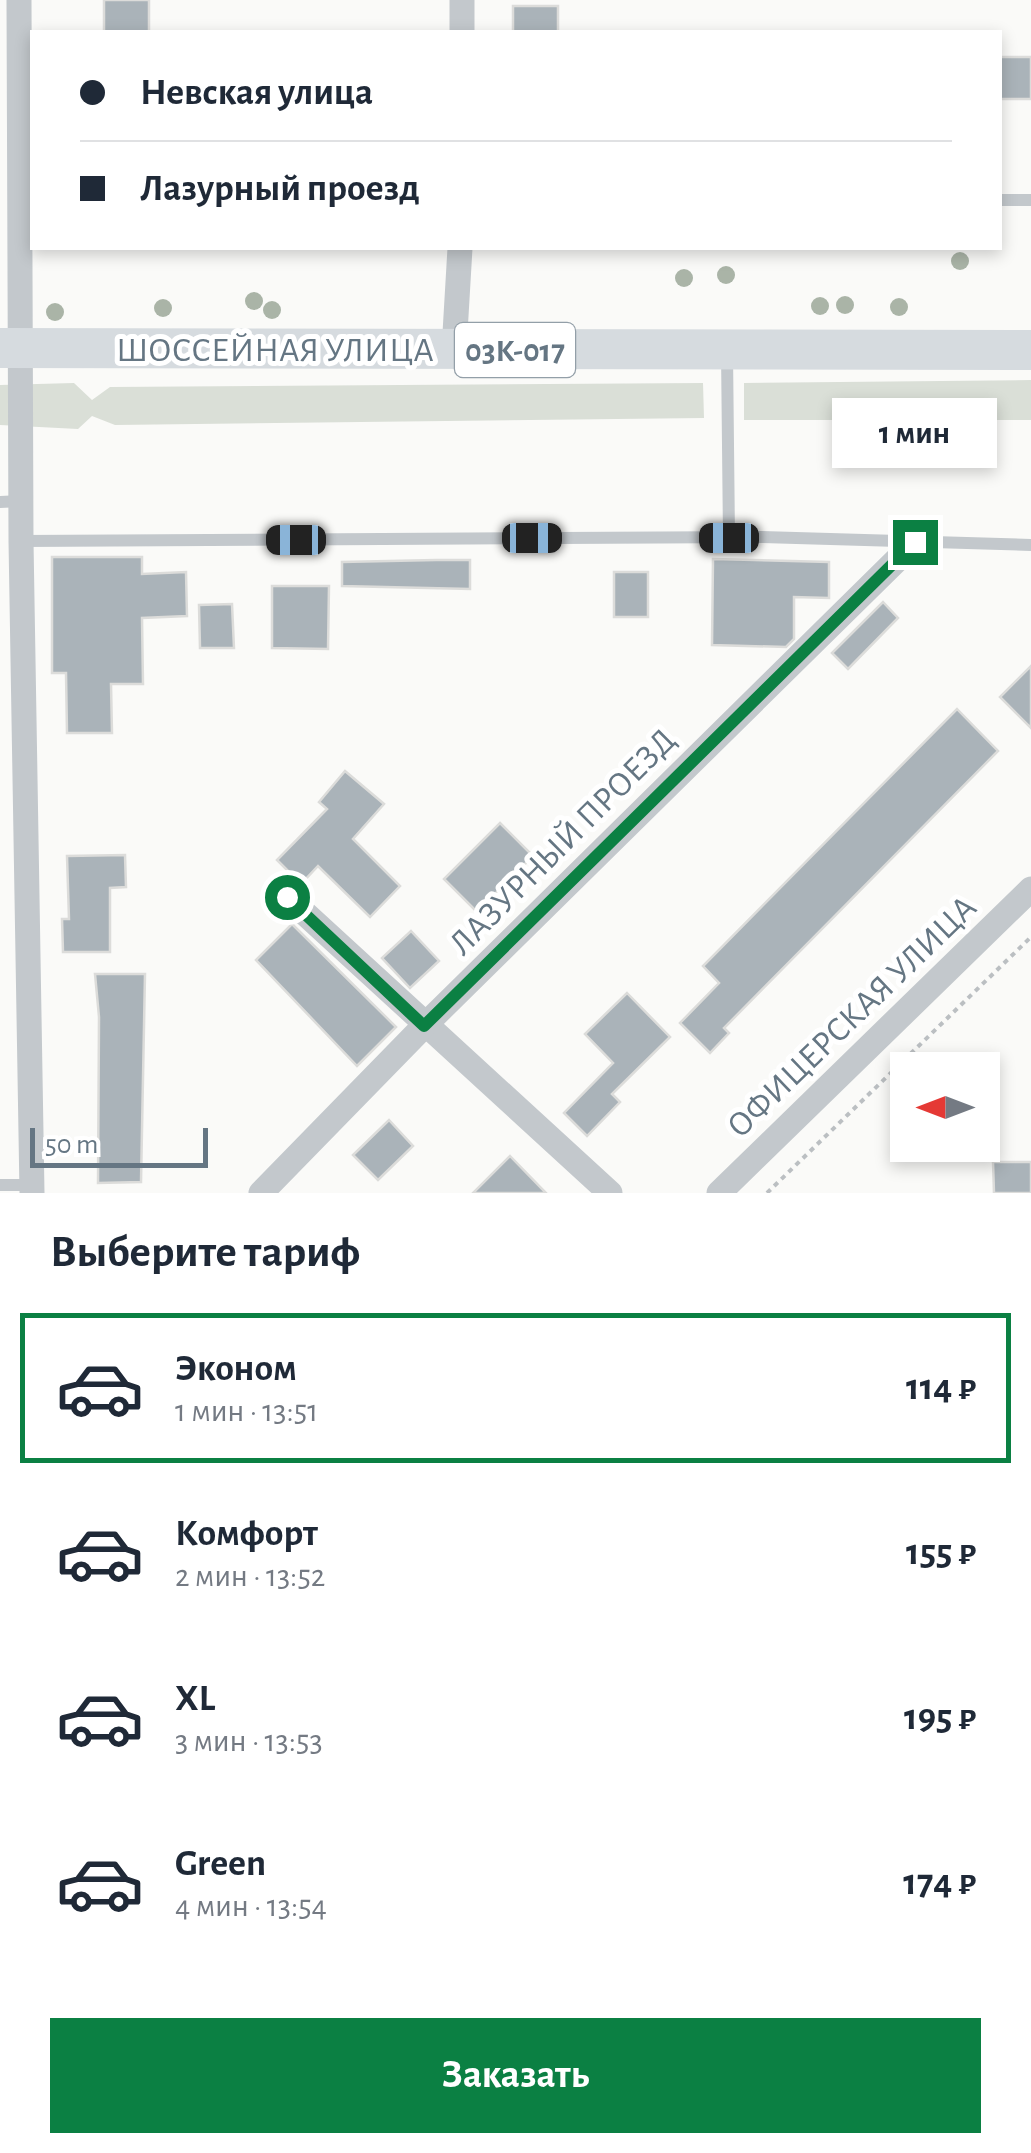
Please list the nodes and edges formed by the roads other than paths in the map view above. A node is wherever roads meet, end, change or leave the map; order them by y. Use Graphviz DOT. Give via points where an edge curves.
graph roads {
  1 [pos="19,0"];
  2 [pos="462,0"];
  3 [pos="462,30"];
  4 [pos="1002,200"];
  5 [pos="1031,200"];
  6 [pos="460,250"];
  7 [pos="11,348"];
  8 [pos="454,350"];
  9 [pos="727,350"];
  10 [pos="1031,350"];
  11 [pos="10,502"];
  12 [pos="729,538"];
  13 [pos="21,541"];
  14 [pos="915,542"];
  15 [pos="1031,545"];
  16 [pos="1031,888"];
  17 [pos="287,897"];
  18 [pos="424,1026"];
  19 [pos="0,1184"];
  20 [pos="31,1189"];
  21 [pos="262,1193"];
  22 [pos="610,1193"];
  23 [pos="720,1193"];
  1 -- 7 [label="street"];
  2 -- 3 [label="street"];
  4 -- 5 [label="lane"];
  6 -- 8 [label="street"];
  7 -- 8 [label="main road, ШОССЕЙНАЯ УЛИЦА / 03К-017"];
  7 -- 11 [label="street"];
  8 -- 9 [label="main road, ШОССЕЙНАЯ УЛИЦА / 03К-017"];
  9 -- 10 [label="main road, ШОССЕЙНАЯ УЛИЦА / 03К-017"];
  9 -- 12 [label="lane"];
  11 -- 13 [label="street"];
  12 -- 13 [label="lane"];
  12 -- 14 [label="lane"];
  13 -- 20 [label="street"];
  14 -- 15 [label="lane"];
  14 -- 18 [label="street, ЛАЗУРНЫЙ ПРОЕЗД"];
  16 -- 23 [label="street, ОФИЦЕРСКАЯ УЛИЦА"];
  17 -- 18 [label="street"];
  18 -- 21 [label="street, ЛАЗУРНЫЙ ПРОЕЗД"];
  18 -- 22 [label="street"];
  19 -- 20 [label="lane"];
}
